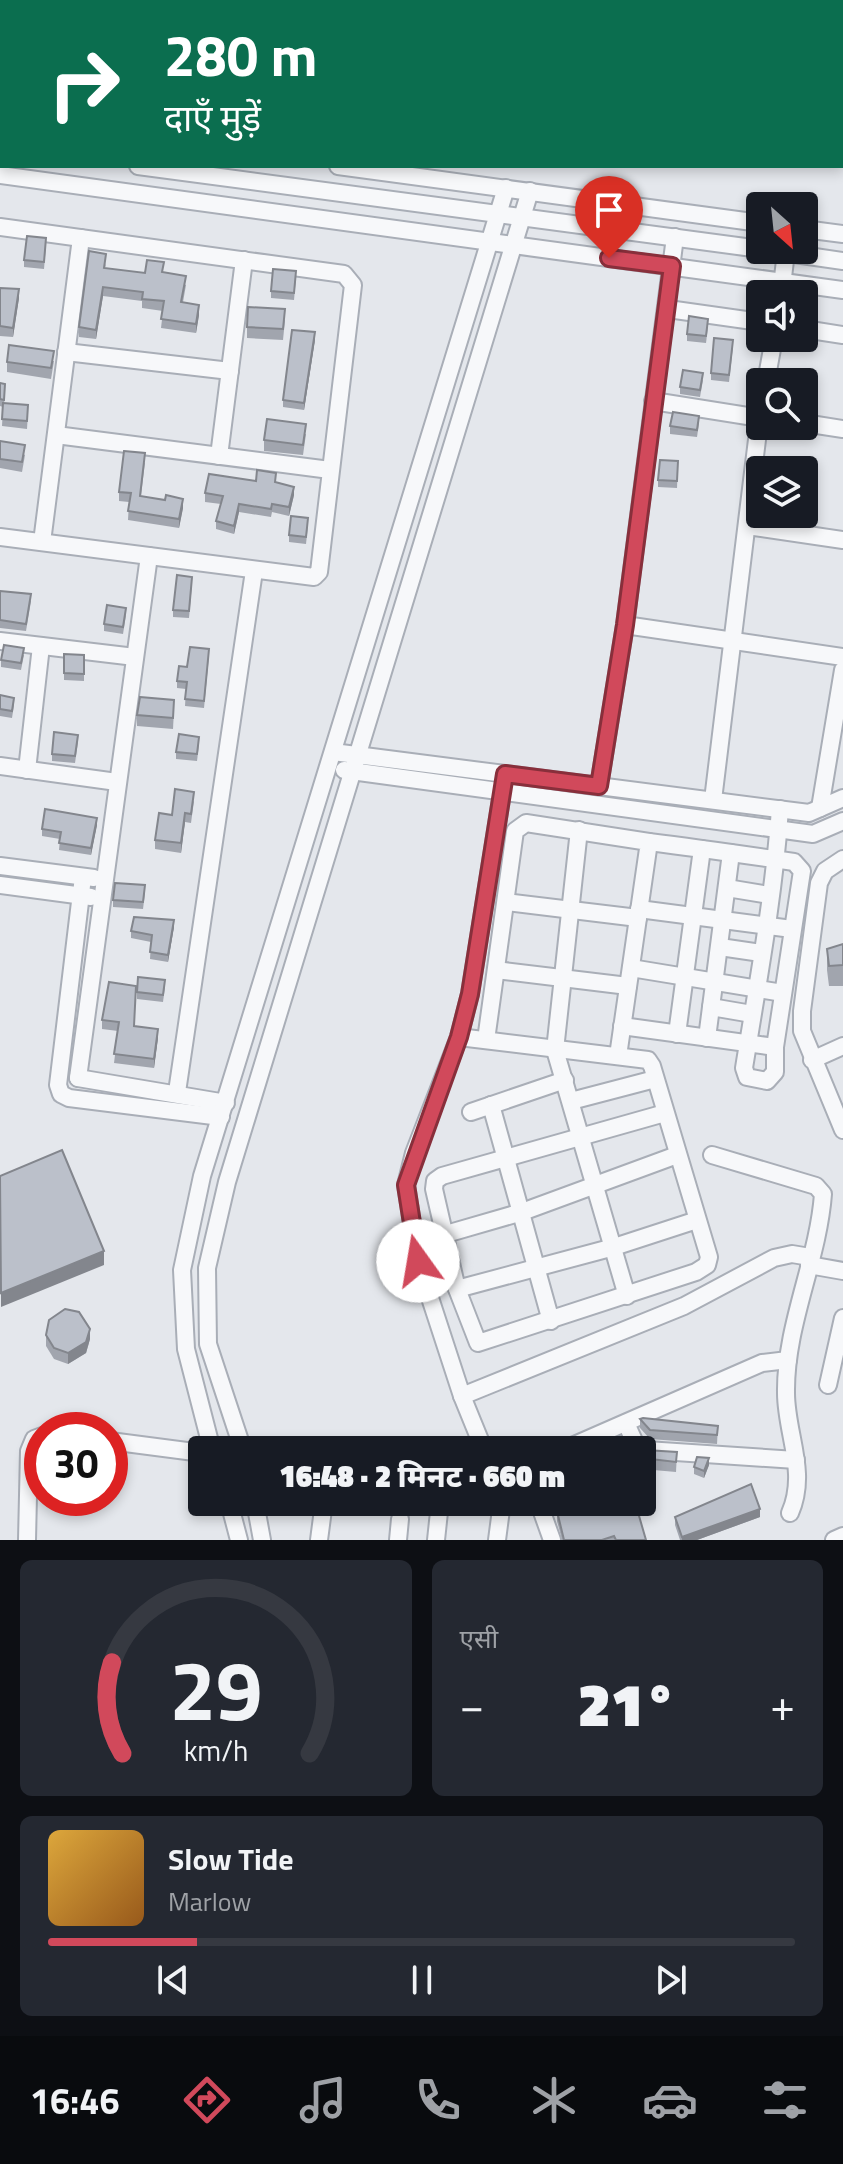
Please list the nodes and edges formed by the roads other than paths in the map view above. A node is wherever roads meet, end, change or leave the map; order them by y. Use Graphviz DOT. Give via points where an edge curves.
graph roads {
  1 [pos="153,168"];
  2 [pos="353,168"];
  3 [pos="0,175"];
  4 [pos="506,188"];
  5 [pos="530,191"];
  6 [pos="499,213"];
  7 [pos="523,217"];
  8 [pos="746,221"];
  9 [pos="0,227"];
  10 [pos="818,231"];
  11 [pos="843,234"];
  12 [pos="675,237"];
  13 [pos="81,238"];
  14 [pos="492,242"];
  15 [pos="515,246"];
  16 [pos="746,247"];
  17 [pos="818,257"];
  18 [pos="244,260"];
  19 [pos="843,261"];
  20 [pos="672,266"];
  21 [pos="746,281"];
  22 [pos="818,289"];
  23 [pos="843,290"];
  24 [pos="668,309"];
  25 [pos="746,320"];
  26 [pos="818,331"];
  27 [pos="843,335"];
  28 [pos="66,352"];
  29 [pos="230,371"];
  30 [pos="653,401"];
  31 [pos="746,415"];
  32 [pos="818,425"];
  33 [pos="843,429"];
  34 [pos="56,435"];
  35 [pos="219,456"];
  36 [pos="330,470"];
  37 [pos="747,528"];
  38 [pos="761,528"];
  39 [pos="0,537"];
  40 [pos="843,540"];
  41 [pos="42,542"];
  42 [pos="149,556"];
  43 [pos="254,571"];
  44 [pos="625,625"];
  45 [pos="732,640"];
  46 [pos="0,641"];
  47 [pos="41,646"];
  48 [pos="135,657"];
  49 [pos="843,657"];
  50 [pos="843,670"];
  51 [pos="331,760"];
  52 [pos="355,764"];
  53 [pos="0,766"];
  54 [pos="27,770"];
  55 [pos="505,774"];
  56 [pos="117,782"];
  57 [pos="599,786"];
  58 [pos="501,792"];
  59 [pos="843,798"];
  60 [pos="713,800"];
  61 [pos="820,808"];
  62 [pos="780,809"];
  63 [pos="843,821"];
  64 [pos="579,830"];
  65 [pos="778,830"];
  66 [pos="649,842"];
  67 [pos="702,849"];
  68 [pos="731,853"];
  69 [pos="773,859"];
  70 [pos="843,859"];
  71 [pos="0,866"];
  72 [pos="83,877"];
  73 [pos="103,879"];
  74 [pos="0,885"];
  75 [pos="727,888"];
  76 [pos="769,895"];
  77 [pos="81,896"];
  78 [pos="101,899"];
  79 [pos="506,902"];
  80 [pos="570,913"];
  81 [pos="638,914"];
  82 [pos="693,916"];
  83 [pos="724,920"];
  84 [pos="765,925"];
  85 [pos="792,929"];
  86 [pos="720,947"];
  87 [pos="761,953"];
  88 [pos="631,968"];
  89 [pos="496,970"];
  90 [pos="684,977"];
  91 [pos="563,979"];
  92 [pos="715,982"];
  93 [pos="628,986"];
  94 [pos="756,989"];
  95 [pos="783,993"];
  96 [pos="711,1007"];
  97 [pos="752,1014"];
  98 [pos="622,1026"];
  99 [pos="677,1034"];
  100 [pos="459,1037"];
  101 [pos="707,1038"];
  102 [pos="486,1040"];
  103 [pos="748,1043"];
  104 [pos="843,1046"];
  105 [pos="775,1047"];
  106 [pos="555,1050"];
  107 [pos="618,1056"];
  108 [pos="812,1060"];
  109 [pos="78,1078"];
  110 [pos="655,1079"];
  111 [pos="565,1080"];
  112 [pos="177,1092"];
  113 [pos="61,1094"];
  114 [pos="571,1101"];
  115 [pos="491,1105"];
  116 [pos="224,1110"];
  117 [pos="471,1112"];
  118 [pos="665,1113"];
  119 [pos="843,1130"];
  120 [pos="581,1137"];
  121 [pos="677,1155"];
  122 [pos="712,1155"];
  123 [pos="506,1157"];
  124 [pos="597,1184"];
  125 [pos="522,1212"];
  126 [pos="697,1220"];
  127 [pos="446,1234"];
  128 [pos="614,1247"];
  129 [pos="809,1261"];
  130 [pos="537,1269"];
  131 [pos="843,1271"];
  132 [pos="457,1289"];
  133 [pos="627,1296"];
  134 [pos="843,1318"];
  135 [pos="551,1321"];
  136 [pos="788,1360"];
  137 [pos="828,1385"];
  138 [pos="462,1396"];
  139 [pos="626,1423"];
  140 [pos="208,1436"];
  141 [pos="238,1436"];
  142 [pos="478,1436"];
  143 [pos="596,1436"];
  144 [pos="128,1443"];
  145 [pos="188,1451"];
  146 [pos="796,1460"];
  147 [pos="790,1513"];
  148 [pos="28,1516"];
  149 [pos="233,1516"];
  150 [pos="258,1516"];
  151 [pos="322,1516"];
  152 [pos="439,1516"];
  153 [pos="500,1516"];
  154 [pos="543,1516"];
  155 [pos="400,1519"];
  156 [pos="843,1536"];
  157 [pos="27,1540"];
  158 [pos="239,1540"];
  159 [pos="262,1540"];
  160 [pos="319,1540"];
  161 [pos="398,1540"];
  162 [pos="436,1540"];
  163 [pos="497,1540"];
  164 [pos="552,1540"];
  165 [pos="834,1540"];
  1 -- 6 [label="street"];
  2 -- 4 [label="street"];
  3 -- 14 [label="street"];
  4 -- 5 [label="street"];
  4 -- 6 [label="street"];
  5 -- 7 [label="street"];
  5 -- 8 [label="street"];
  6 -- 7 [label="street"];
  6 -- 14 [label="street"];
  7 -- 12 [label="street"];
  7 -- 15 [label="street"];
  9 -- 13 [label="street"];
  10 -- 11 [label="street"];
  12 -- 16 [label="street"];
  12 -- 20 [label="street"];
  13 -- 18 [label="street"];
  13 -- 28 [label="street"];
  14 -- 15 [label="street"];
  14 -- 51 [label="street"];
  15 -- 20 [label="street"];
  15 -- 52 [label="street"];
  17 -- 19 [label="street"];
  18 -- 29 [label="street"];
  18 -- 36 [label="street" via="344,274 353,285"];
  20 -- 21 [label="street"];
  20 -- 24 [label="street"];
  22 -- 23 [label="street"];
  24 -- 25 [label="street"];
  24 -- 30 [label="street"];
  26 -- 27 [label="street"];
  28 -- 29 [label="street"];
  28 -- 34 [label="street"];
  29 -- 35 [label="street"];
  30 -- 31 [label="street"];
  30 -- 44 [label="street"];
  32 -- 33 [label="street"];
  34 -- 35 [label="street"];
  34 -- 41 [label="street"];
  35 -- 36 [label="street"];
  36 -- 43 [label="street" via="319,572 308,578"];
  37 -- 45 [label="street"];
  38 -- 40 [label="street"];
  39 -- 41 [label="street"];
  41 -- 42 [label="street"];
  42 -- 43 [label="street"];
  42 -- 48 [label="street"];
  43 -- 112 [label="street"];
  44 -- 45 [label="street"];
  44 -- 57 [label="street"];
  45 -- 49 [label="street"];
  45 -- 60 [label="street"];
  46 -- 47 [label="street"];
  47 -- 48 [label="street"];
  47 -- 54 [label="street"];
  48 -- 56 [label="street"];
  50 -- 61 [label="street"];
  51 -- 52 [label="street"];
  51 -- 116 [label="street"];
  52 -- 55 [label="street"];
  52 -- 58 [label="street"];
  52 -- 141 [label="street" via="227,1182 207,1268 208,1344"];
  53 -- 54 [label="street"];
  54 -- 56 [label="street"];
  55 -- 57 [label="street"];
  55 -- 58 [label="street"];
  56 -- 73 [label="street"];
  57 -- 60 [label="street"];
  58 -- 65 [label="street"];
  58 -- 100 [label="street"];
  59 -- 61 [label="street"];
  60 -- 62 [label="street"];
  61 -- 62 [label="street" via="809,813"];
  62 -- 65 [label="street"];
  63 -- 65 [label="street" via="813,834"];
  64 -- 66 [label="street"];
  64 -- 79 [label="street" via="519,825"];
  64 -- 80 [label="street"];
  65 -- 69 [label="street"];
  66 -- 67 [label="street"];
  66 -- 81 [label="street"];
  67 -- 68 [label="street"];
  67 -- 82 [label="street"];
  68 -- 69 [label="street"];
  68 -- 75 [label="street"];
  69 -- 76 [label="street"];
  69 -- 85 [label="street" via="794,862 802,871"];
  70 -- 108 [label="street" via="825,871 819,883 802,1011"];
  71 -- 72 [label="street"];
  72 -- 73 [label="street"];
  72 -- 77 [label="street"];
  73 -- 78 [label="street"];
  74 -- 77 [label="street"];
  75 -- 76 [label="street"];
  75 -- 83 [label="street"];
  76 -- 84 [label="street"];
  77 -- 78 [label="street"];
  77 -- 113 [label="street"];
  78 -- 109 [label="street"];
  79 -- 80 [label="street"];
  79 -- 89 [label="street"];
  80 -- 81 [label="street"];
  80 -- 91 [label="street"];
  81 -- 82 [label="street"];
  81 -- 88 [label="street"];
  82 -- 83 [label="street"];
  82 -- 90 [label="street"];
  83 -- 84 [label="street"];
  83 -- 86 [label="street"];
  84 -- 85 [label="street"];
  84 -- 87 [label="street"];
  85 -- 95 [label="street"];
  86 -- 87 [label="street"];
  86 -- 92 [label="street"];
  87 -- 94 [label="street"];
  88 -- 90 [label="street"];
  88 -- 93 [label="street"];
  89 -- 91 [label="street"];
  89 -- 102 [label="street"];
  90 -- 92 [label="street"];
  90 -- 99 [label="street"];
  91 -- 93 [label="street"];
  91 -- 106 [label="street"];
  92 -- 94 [label="street"];
  92 -- 96 [label="street"];
  93 -- 98 [label="street"];
  94 -- 95 [label="street"];
  94 -- 97 [label="street"];
  95 -- 105 [label="street"];
  96 -- 97 [label="street"];
  96 -- 101 [label="street"];
  97 -- 103 [label="street"];
  98 -- 99 [label="street"];
  98 -- 107 [label="street"];
  99 -- 101 [label="street"];
  100 -- 102 [label="street"];
  100 -- 138 [label="street" via="406,1185 418,1261"];
  101 -- 103 [label="street"];
  102 -- 106 [label="street"];
  103 -- 105 [label="street"];
  103 -- 105 [label="street" via="744,1068 752,1079 773,1077"];
  104 -- 108 [label="street"];
  106 -- 107 [label="street"];
  106 -- 111 [label="street"];
  107 -- 110 [label="street" via="648,1060"];
  108 -- 119 [label="street"];
  109 -- 112 [label="street"];
  109 -- 113 [label="street"];
  110 -- 114 [label="street"];
  110 -- 118 [label="street"];
  111 -- 114 [label="street"];
  111 -- 115 [label="street"];
  112 -- 116 [label="street"];
  113 -- 116 [label="street"];
  114 -- 120 [label="street"];
  115 -- 117 [label="street"];
  115 -- 123 [label="street"];
  116 -- 140 [label="street" via="202,1176 182,1270 186,1349"];
  118 -- 120 [label="street"];
  118 -- 121 [label="street"];
  120 -- 123 [label="street"];
  120 -- 124 [label="street"];
  121 -- 124 [label="street"];
  121 -- 126 [label="street"];
  122 -- 129 [label="street" via="821,1189"];
  123 -- 125 [label="street"];
  123 -- 127 [label="street" via="435,1181"];
  124 -- 125 [label="street"];
  124 -- 128 [label="street"];
  125 -- 127 [label="street"];
  125 -- 130 [label="street"];
  126 -- 128 [label="street"];
  126 -- 133 [label="street" via="707,1265"];
  127 -- 132 [label="street"];
  128 -- 130 [label="street"];
  128 -- 133 [label="street"];
  129 -- 131 [label="street"];
  129 -- 136 [label="street"];
  129 -- 138 [label="street" via="792,1254 774,1258 684,1306"];
  130 -- 132 [label="street"];
  130 -- 135 [label="street"];
  132 -- 135 [label="street" via="478,1343"];
  133 -- 135 [label="street"];
  134 -- 137 [label="street"];
  136 -- 139 [label="street" via="762,1363"];
  136 -- 146 [label="street" via="788,1417"];
  138 -- 142 [label="street"];
  139 -- 143 [label="street"];
  139 -- 146 [label="street" via="635,1443 646,1450"];
  144 -- 145 [label="street"];
  146 -- 147 [label="street" via="798,1488"];
  148 -- 157 [label="street"];
  149 -- 158 [label="street"];
  150 -- 159 [label="street"];
  151 -- 160 [label="street"];
  152 -- 162 [label="street"];
  153 -- 163 [label="street"];
  154 -- 164 [label="street"];
  155 -- 161 [label="street"];
  156 -- 165 [label="street"];
}
